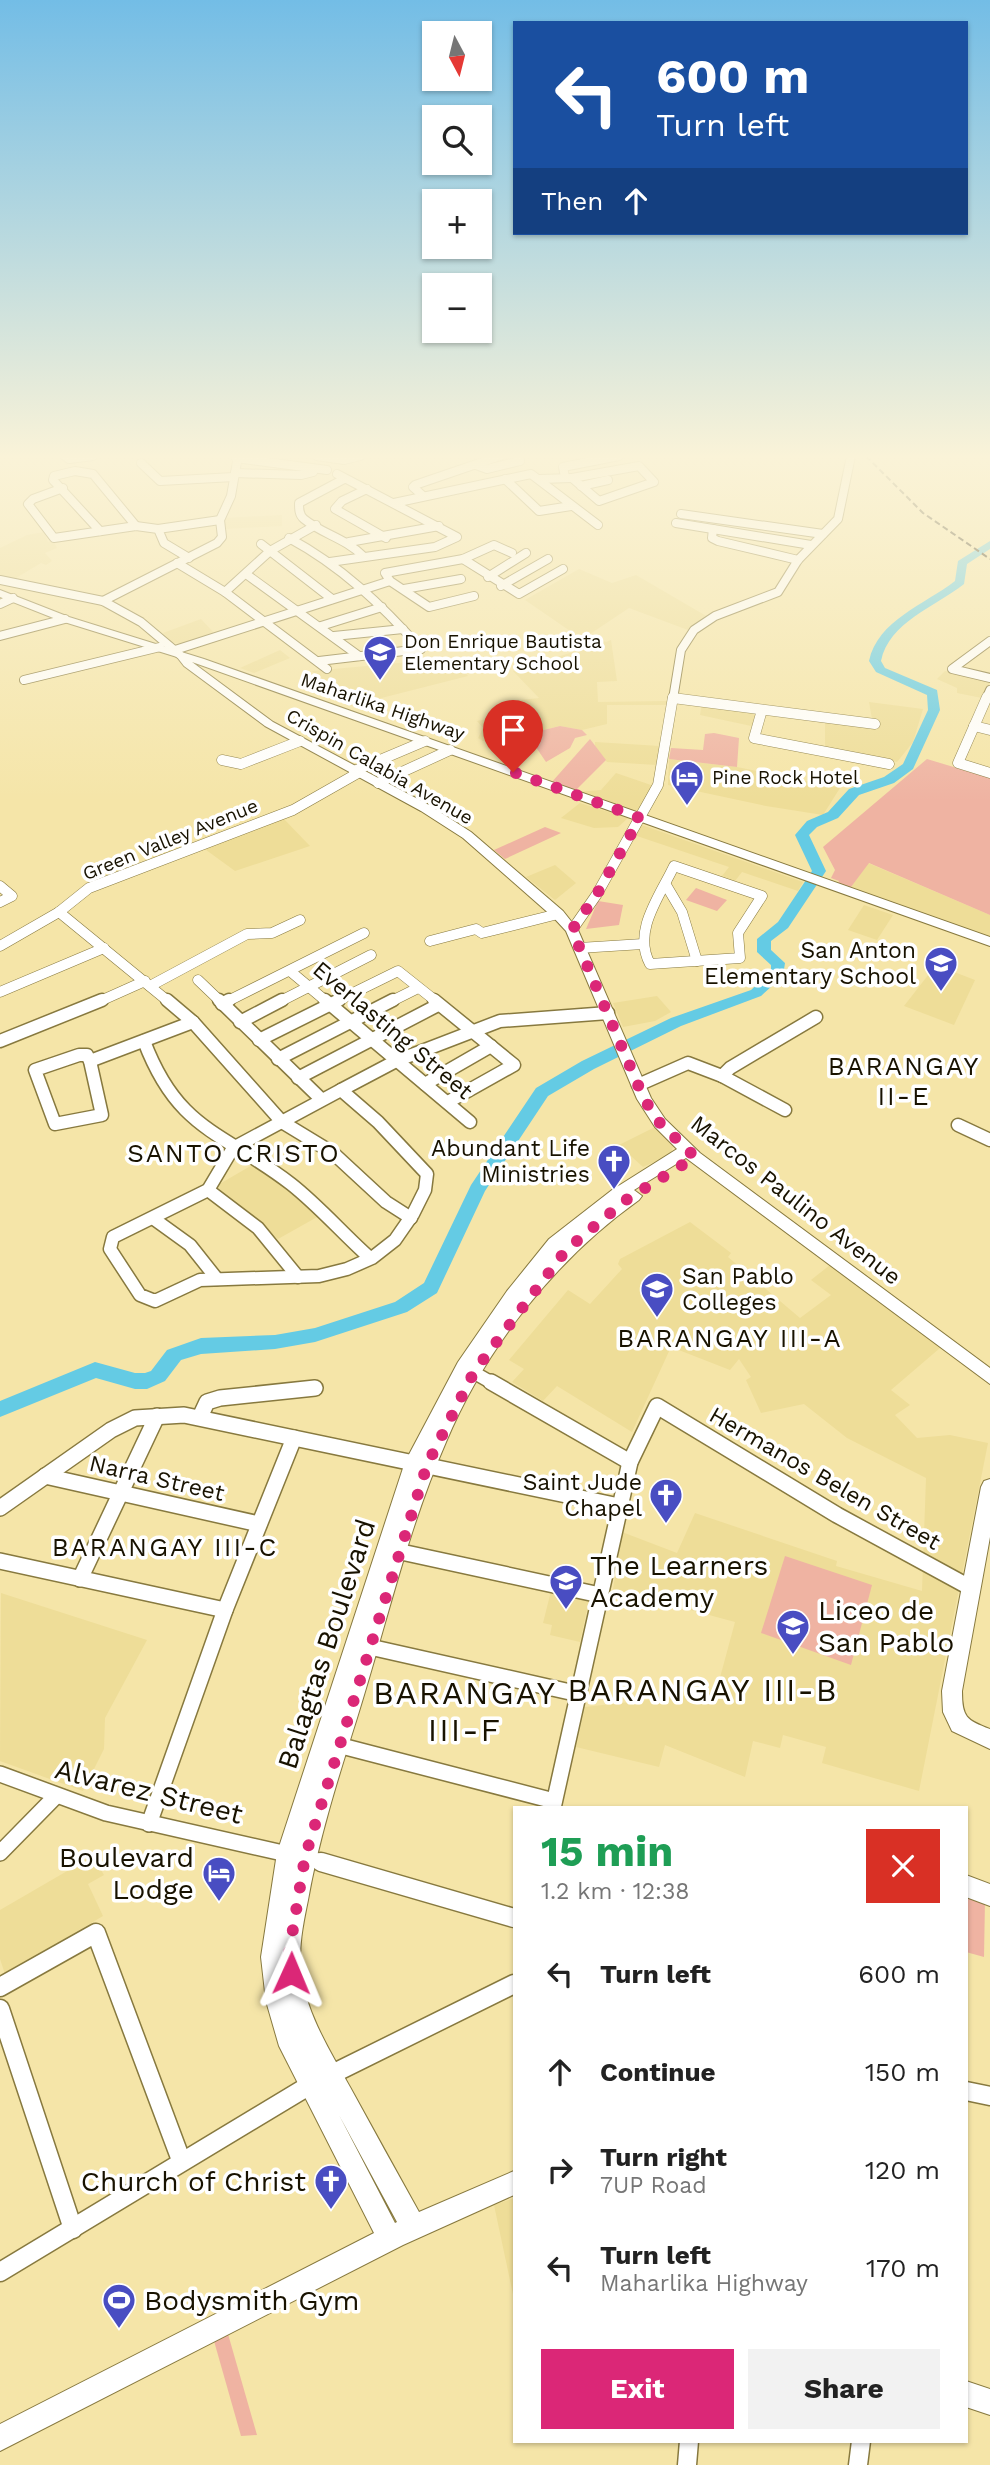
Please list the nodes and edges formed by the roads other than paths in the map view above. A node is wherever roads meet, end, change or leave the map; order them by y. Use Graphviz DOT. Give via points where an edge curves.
graph roads {
  1 [pos="161,571"];
  2 [pos="190,571"];
  3 [pos="249,571"];
  4 [pos="296,571"];
  5 [pos="341,571"];
  6 [pos="389,571"];
  7 [pos="453,571"];
  8 [pos="480,571"];
  9 [pos="497,571"];
  10 [pos="527,571"];
  11 [pos="560,571"];
  12 [pos="791,571"];
  13 [pos="246,574"];
  14 [pos="488,577"];
  15 [pos="461,579"];
  16 [pos="0,580"];
  17 [pos="390,581"];
  18 [pos="501,586"];
  19 [pos="362,589"];
  20 [pos="404,589"];
  21 [pos="225,592"];
  22 [pos="0,593"];
  23 [pos="13,598"];
  24 [pos="332,599"];
  25 [pos="103,601"];
  26 [pos="0,604"];
  27 [pos="382,607"];
  28 [pos="297,610"];
  29 [pos="65,619"];
  30 [pos="265,621"];
  31 [pos="321,626"];
  32 [pos="403,629"];
  33 [pos="0,636"];
  34 [pos="334,636"];
  35 [pos="990,641"];
  36 [pos="160,647"];
  37 [pos="177,652"];
  38 [pos="359,656"];
  39 [pos="319,661"];
  40 [pos="327,669"];
  41 [pos="990,678"];
  42 [pos="24,680"];
  43 [pos="989,694"];
  44 [pos="673,698"];
  45 [pos="762,710"];
  46 [pos="875,724"];
  47 [pos="974,726"];
  48 [pos="990,730"];
  49 [pos="299,741"];
  50 [pos="425,741"];
  51 [pos="450,750"];
  52 [pos="222,760"];
  53 [pos="890,764"];
  54 [pos="356,772"];
  55 [pos="990,773"];
  56 [pos="378,783"];
  57 [pos="640,818"];
  58 [pos="666,885"];
  59 [pos="0,886"];
  60 [pos="0,902"];
  61 [pos="58,912"];
  62 [pos="558,914"];
  63 [pos="300,920"];
  64 [pos="572,930"];
  65 [pos="364,933"];
  66 [pos="430,941"];
  67 [pos="990,942"];
  68 [pos="643,944"];
  69 [pos="0,946"];
  70 [pos="104,948"];
  71 [pos="579,948"];
  72 [pos="370,955"];
  73 [pos="697,961"];
  74 [pos="290,971"];
  75 [pos="198,980"];
  76 [pos="147,983"];
  77 [pos="309,987"];
  78 [pos="418,988"];
  79 [pos="0,992"];
  80 [pos="222,1004"];
  81 [pos="329,1004"];
  82 [pos="438,1005"];
  83 [pos="816,1017"];
  84 [pos="611,1020"];
  85 [pos="349,1021"];
  86 [pos="193,1022"];
  87 [pos="240,1022"];
  88 [pos="472,1031"];
  89 [pos="259,1040"];
  90 [pos="371,1040"];
  91 [pos="0,1041"];
  92 [pos="144,1041"];
  93 [pos="491,1046"];
  94 [pos="278,1059"];
  95 [pos="396,1061"];
  96 [pos="90,1062"];
  97 [pos="722,1076"];
  98 [pos="298,1078"];
  99 [pos="425,1084"];
  100 [pos="638,1085"];
  101 [pos="339,1089"];
  102 [pos="321,1099"];
  103 [pos="448,1102"];
  104 [pos="785,1110"];
  105 [pos="282,1122"];
  106 [pos="470,1122"];
  107 [pos="958,1125"];
  108 [pos="990,1140"];
  109 [pos="233,1148"];
  110 [pos="691,1153"];
  111 [pos="208,1190"];
  112 [pos="622,1197"];
  113 [pos="154,1219"];
  114 [pos="411,1219"];
  115 [pos="370,1258"];
  116 [pos="298,1277"];
  117 [pos="217,1279"];
  118 [pos="469,1369"];
  119 [pos="990,1377"];
  120 [pos="316,1388"];
  121 [pos="157,1416"];
  122 [pos="200,1417"];
  123 [pos="294,1438"];
  124 [pos="629,1462"];
  125 [pos="421,1463"];
  126 [pos="45,1476"];
  127 [pos="990,1487"];
  128 [pos="122,1495"];
  129 [pos="619,1506"];
  130 [pos="0,1508"];
  131 [pos="259,1524"];
  132 [pos="392,1550"];
  133 [pos="0,1561"];
  134 [pos="982,1570"];
  135 [pos="80,1579"];
  136 [pos="971,1588"];
  137 [pos="600,1595"];
  138 [pos="225,1610"];
  139 [pos="362,1646"];
  140 [pos="579,1694"];
  141 [pos="990,1739"];
  142 [pos="332,1744"];
  143 [pos="0,1774"];
  144 [pos="55,1797"];
  145 [pos="553,1804"];
  146 [pos="149,1824"];
  147 [pos="0,1853"];
  148 [pos="297,1855"];
  149 [pos="968,1887"];
  150 [pos="990,1895"];
  151 [pos="513,1918"];
  152 [pos="513,1984"];
  153 [pos="0,1987"];
  154 [pos="0,2009"];
  155 [pos="320,2080"];
  156 [pos="968,2091"];
  157 [pos="990,2096"];
  158 [pos="181,2160"];
  159 [pos="513,2183"];
  160 [pos="73,2229"];
  161 [pos="402,2233"];
  162 [pos="0,2272"];
  163 [pos="968,2395"];
  164 [pos="990,2402"];
  165 [pos="0,2438"];
  166 [pos="689,2443"];
  167 [pos="861,2443"];
  168 [pos="687,2465"];
  169 [pos="858,2465"];
  1 -- 25 [label="street"];
  2 -- 21 [label="street"];
  3 -- 13 [label="street"];
  4 -- 24 [label="street"];
  5 -- 19 [label="street"];
  6 -- 17 [label="street"];
  7 -- 15 [label="street"];
  8 -- 14 [label="street"];
  9 -- 14 [label="street"];
  10 -- 18 [label="street"];
  11 -- 18 [label="street" via="519,594"];
  12 -- 44 [label="street" via="778,592 723,612 695,630 681,650"];
  13 -- 21 [label="street"];
  13 -- 28 [label="street"];
  14 -- 18 [label="street"];
  15 -- 20 [label="street"];
  15 -- 20 [label="street" via="475,599 429,607"];
  16 -- 25 [label="street"];
  17 -- 19 [label="street"];
  17 -- 20 [label="street"];
  19 -- 24 [label="street"];
  19 -- 27 [label="street"];
  21 -- 30 [label="street"];
  22 -- 23 [label="main road, Maharlika Highway"];
  23 -- 26 [label="street"];
  23 -- 29 [label="main road, Maharlika Highway"];
  24 -- 28 [label="street"];
  25 -- 37 [label="street" via="141,622"];
  27 -- 31 [label="street"];
  27 -- 32 [label="street"];
  28 -- 30 [label="street"];
  28 -- 31 [label="street"];
  29 -- 33 [label="street"];
  29 -- 36 [label="main road, Maharlika Highway"];
  30 -- 37 [label="street"];
  30 -- 39 [label="street"];
  31 -- 34 [label="street"];
  32 -- 34 [label="street"];
  32 -- 38 [label="street" via="421,649"];
  34 -- 38 [label="street"];
  35 -- 41 [label="street" via="953,670"];
  36 -- 37 [label="main road, Maharlika Highway"];
  36 -- 42 [label="street"];
  37 -- 49 [label="main road, Crispin Calabia Avenue" via="269,724"];
  37 -- 50 [label="main road, Maharlika Highway"];
  38 -- 39 [label="street"];
  39 -- 40 [label="street"];
  43 -- 47 [label="street"];
  44 -- 45 [label="street"];
  44 -- 57 [label="street" via="658,785"];
  45 -- 46 [label="street"];
  45 -- 53 [label="street" via="754,738"];
  47 -- 48 [label="street"];
  47 -- 55 [label="street" via="958,763"];
  49 -- 52 [label="street" via="241,764"];
  49 -- 54 [label="main road, Crispin Calabia Avenue"];
  50 -- 51 [label="main road, Maharlika Highway"];
  50 -- 54 [label="street, Green Valley Avenue"];
  51 -- 56 [label="street"];
  51 -- 57 [label="main road, Maharlika Highway"];
  54 -- 56 [label="main road, Crispin Calabia Avenue"];
  54 -- 61 [label="street, Green Valley Avenue" via="293,810 89,888"];
  56 -- 62 [label="main road, Crispin Calabia Avenue" via="467,835"];
  57 -- 64 [label="street"];
  57 -- 67 [label="main road, Maharlika Highway"];
  58 -- 68 [label="street" via="643,930"];
  58 -- 73 [label="street" via="684,916"];
  58 -- 73 [label="street" via="674,866 762,896 738,933 740,958"];
  59 -- 60 [label="street" via="12,896"];
  61 -- 69 [label="street, Green Valley Avenue"];
  61 -- 70 [label="street"];
  62 -- 64 [label="main road, Crispin Calabia Avenue"];
  62 -- 66 [label="street"];
  63 -- 76 [label="street" via="272,933 247,934"];
  64 -- 71 [label="main road, Crispin Calabia Avenue"];
  65 -- 74 [label="street"];
  68 -- 71 [label="street"];
  68 -- 73 [label="street" via="650,964"];
  70 -- 76 [label="street"];
  70 -- 79 [label="street"];
  71 -- 84 [label="main road, Crispin Calabia Avenue"];
  72 -- 77 [label="street"];
  74 -- 77 [label="street, Everlasting Street"];
  74 -- 80 [label="street"];
  75 -- 80 [label="street"];
  76 -- 86 [label="street"];
  76 -- 91 [label="street"];
  77 -- 81 [label="street, Everlasting Street"];
  77 -- 87 [label="street"];
  78 -- 81 [label="street" via="398,971"];
  78 -- 82 [label="street"];
  78 -- 85 [label="street"];
  80 -- 87 [label="street"];
  81 -- 85 [label="street, Everlasting Street"];
  81 -- 89 [label="street"];
  82 -- 88 [label="street"];
  82 -- 90 [label="street"];
  83 -- 97 [label="street"];
  84 -- 88 [label="street" via="523,1017"];
  84 -- 100 [label="main road, Marcos Paulino Avenue"];
  85 -- 90 [label="street, Everlasting Street"];
  85 -- 94 [label="street"];
  86 -- 92 [label="street"];
  86 -- 105 [label="street"];
  87 -- 89 [label="street"];
  88 -- 93 [label="street"];
  88 -- 95 [label="street"];
  89 -- 94 [label="street"];
  90 -- 95 [label="street, Everlasting Street"];
  90 -- 98 [label="street"];
  92 -- 96 [label="street"];
  92 -- 109 [label="street" via="154,1074 169,1097 193,1121"];
  93 -- 99 [label="street"];
  93 -- 103 [label="street" via="514,1065"];
  94 -- 98 [label="street"];
  95 -- 99 [label="street, Everlasting Street"];
  95 -- 101 [label="street"];
  96 -- 96 [label="street" via="102,1115 55,1124 35,1070 79,1055 87,1055"];
  97 -- 100 [label="street" via="688,1063"];
  97 -- 104 [label="street"];
  98 -- 102 [label="street"];
  99 -- 103 [label="street, Everlasting Street"];
  100 -- 110 [label="main road, Marcos Paulino Avenue" via="660,1123"];
  101 -- 102 [label="street"];
  101 -- 114 [label="street" via="427,1174 425,1193"];
  102 -- 105 [label="street"];
  103 -- 106 [label="street, Everlasting Street"];
  105 -- 109 [label="street"];
  105 -- 114 [label="street" via="333,1153"];
  107 -- 108 [label="street"];
  109 -- 111 [label="street"];
  109 -- 115 [label="street" via="291,1184"];
  110 -- 112 [label="main road, Balagtas Boulevard"];
  110 -- 119 [label="main road, Marcos Paulino Avenue"];
  111 -- 113 [label="street"];
  111 -- 116 [label="street" via="256,1224 279,1247"];
  112 -- 118 [label="main road, Balagtas Boulevard" via="561,1247"];
  113 -- 117 [label="street" via="192,1244"];
  113 -- 117 [label="street" via="109,1243 140,1295 155,1301 184,1284"];
  114 -- 115 [label="street" via="391,1247"];
  115 -- 116 [label="street" via="317,1278"];
  116 -- 117 [label="street"];
  118 -- 124 [label="street"];
  118 -- 125 [label="main road, Balagtas Boulevard"];
  120 -- 122 [label="street" via="220,1398 207,1402"];
  121 -- 122 [label="street"];
  121 -- 126 [label="street" via="135,1418 111,1430"];
  121 -- 128 [label="street"];
  122 -- 123 [label="street"];
  123 -- 125 [label="street"];
  123 -- 131 [label="street"];
  124 -- 129 [label="street"];
  124 -- 136 [label="street, Hermanos Belen Street" via="657,1406 838,1515"];
  125 -- 129 [label="street"];
  125 -- 132 [label="main road, Balagtas Boulevard"];
  126 -- 128 [label="street, Narra Street"];
  126 -- 130 [label="street"];
  127 -- 134 [label="main road"];
  128 -- 131 [label="street, Narra Street"];
  128 -- 135 [label="street"];
  129 -- 137 [label="street"];
  131 -- 138 [label="street"];
  132 -- 137 [label="street"];
  132 -- 139 [label="main road, Balagtas Boulevard"];
  133 -- 135 [label="street"];
  134 -- 136 [label="main road"];
  135 -- 138 [label="street"];
  136 -- 141 [label="main road" via="951,1714 960,1727"];
  137 -- 140 [label="street"];
  138 -- 146 [label="street"];
  139 -- 140 [label="street"];
  139 -- 142 [label="main road, Balagtas Boulevard"];
  140 -- 145 [label="street"];
  142 -- 145 [label="street"];
  142 -- 148 [label="main road, Balagtas Boulevard"];
  143 -- 144 [label="street, Alvarez Street"];
  144 -- 146 [label="street, Alvarez Street"];
  144 -- 147 [label="street"];
  146 -- 148 [label="street, Alvarez Street"];
  148 -- 151 [label="street, Alvarez Street"];
  148 -- 155 [label="main road, Balagtas Boulevard" via="272,1957 287,2038"];
  149 -- 150 [label="main road"];
  152 -- 155 [label="street"];
  153 -- 158 [label="street" via="96,1933"];
  154 -- 160 [label="street"];
  155 -- 158 [label="street"];
  155 -- 161 [label="main road, Balagtas Boulevard"];
  156 -- 157 [label="street"];
  158 -- 160 [label="street"];
  159 -- 161 [label="main road"];
  160 -- 162 [label="street"];
  161 -- 165 [label="main road"];
  163 -- 164 [label="main road"];
  166 -- 168 [label="street"];
  167 -- 169 [label="street"];
}
